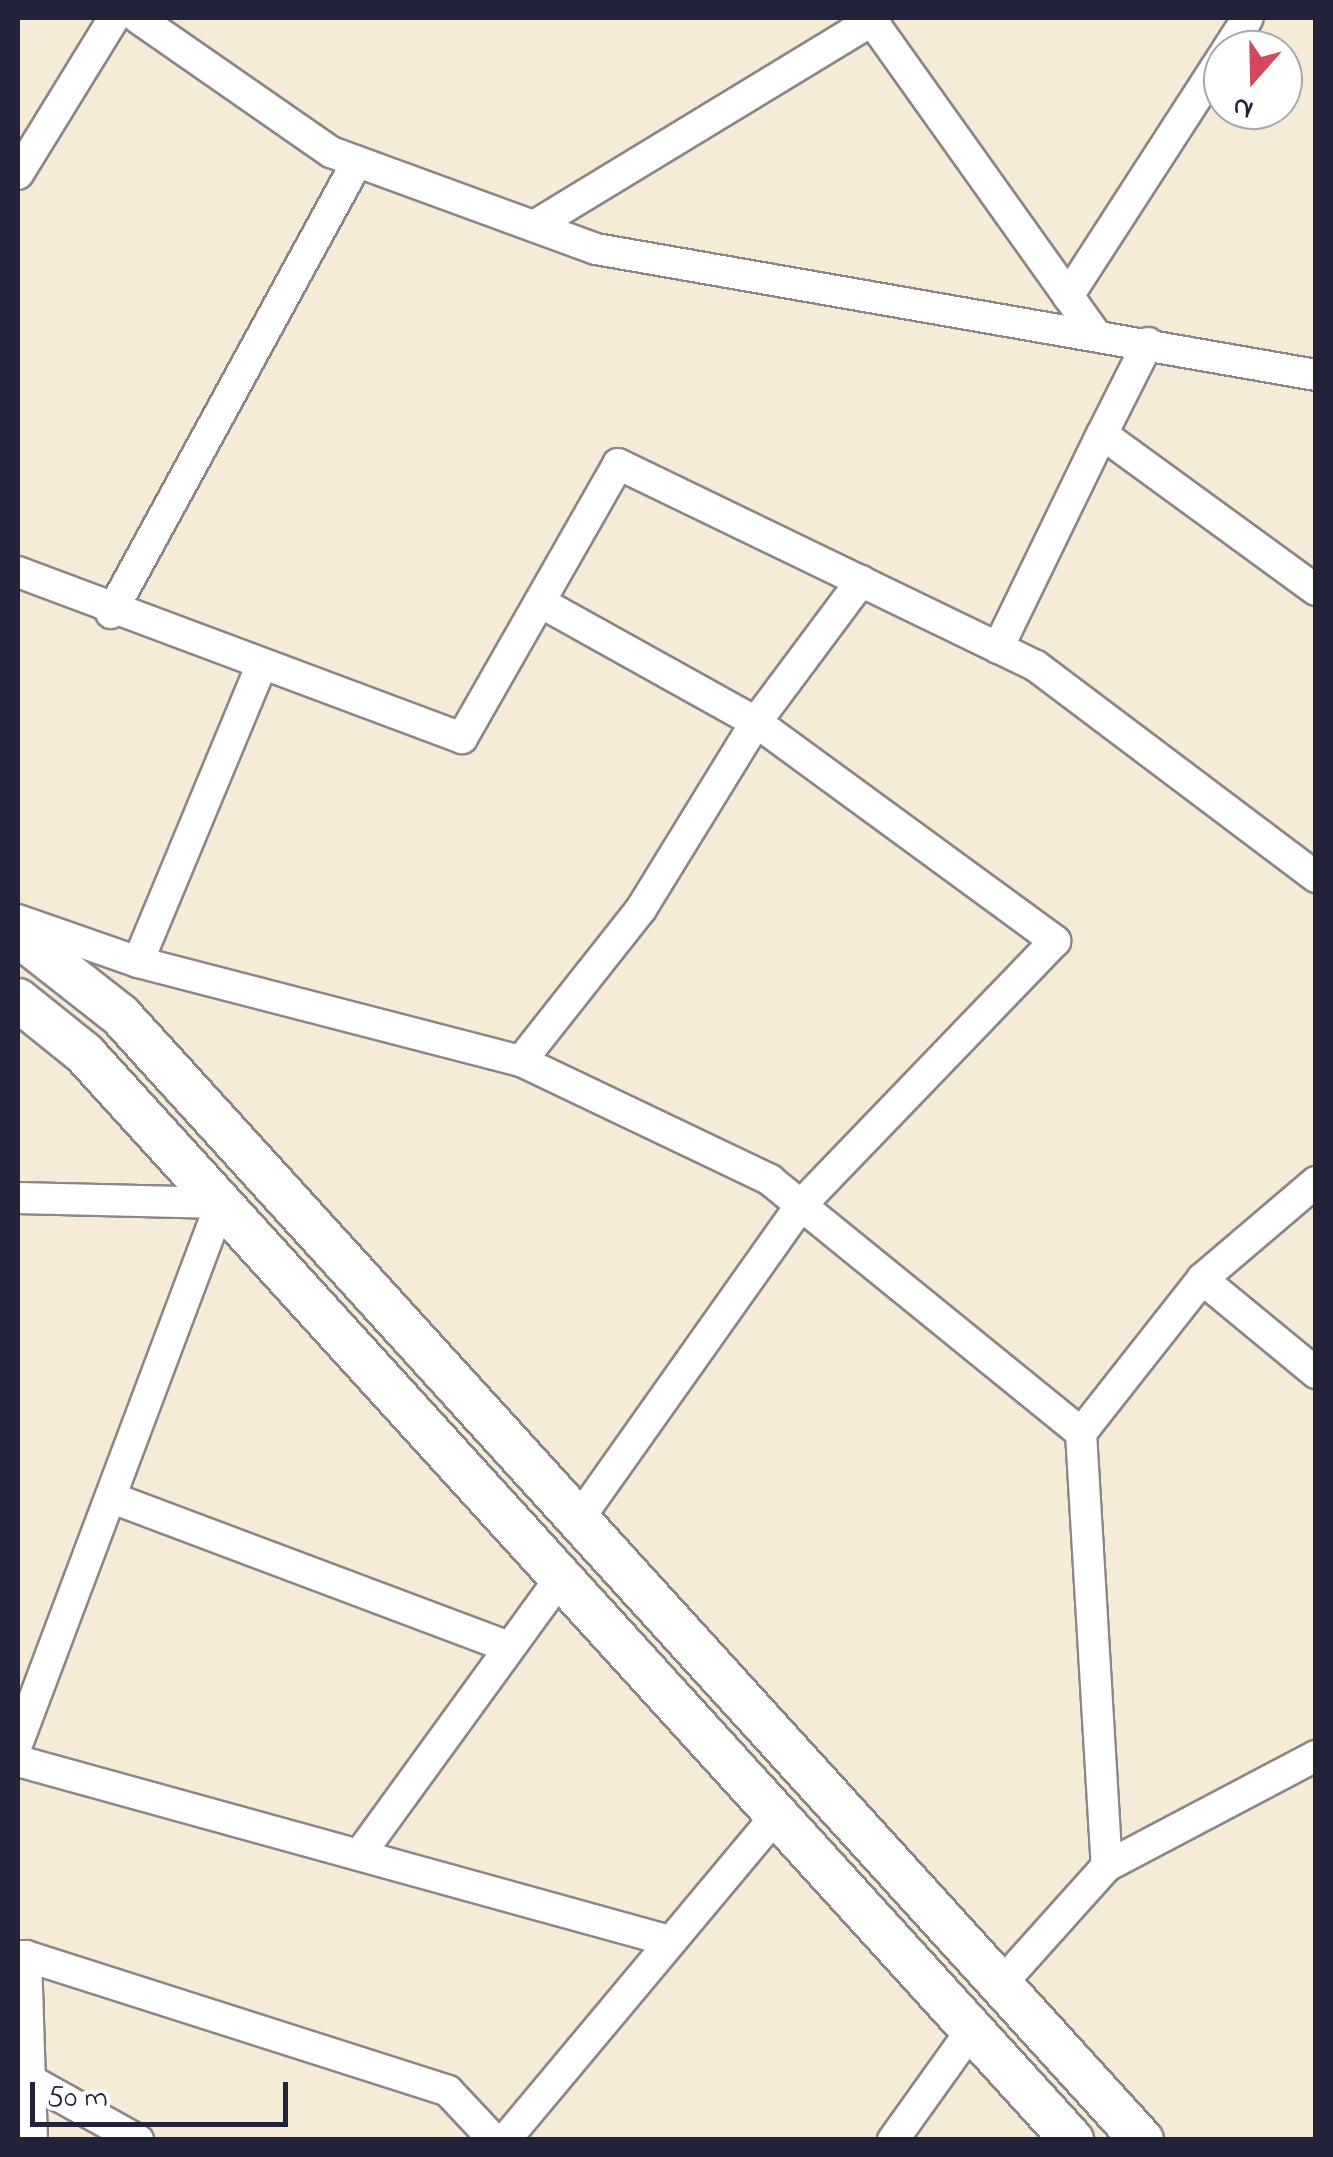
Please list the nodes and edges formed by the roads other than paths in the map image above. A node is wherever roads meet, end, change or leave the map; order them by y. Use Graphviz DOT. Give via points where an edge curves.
graph roads {
  1 [pos="114,18"];
  2 [pos="138,18"];
  3 [pos="873,19"];
  4 [pos="1203,87"];
  5 [pos="357,162"];
  6 [pos="18,174"];
  7 [pos="534,226"];
  8 [pos="1068,296"];
  9 [pos="1094,332"];
  10 [pos="1148,343"];
  11 [pos="1316,375"];
  12 [pos="1102,434"];
  13 [pos="18,572"];
  14 [pos="860,581"];
  15 [pos="1316,590"];
  16 [pos="540,602"];
  17 [pos="112,614"];
  18 [pos="998,648"];
  19 [pos="261,666"];
  20 [pos="756,722"];
  21 [pos="1316,876"];
  22 [pos="18,920"];
  23 [pos="18,935"];
  24 [pos="138,962"];
  25 [pos="18,1000"];
  26 [pos="520,1060"];
  27 [pos="1316,1182"];
  28 [pos="18,1198"];
  29 [pos="221,1203"];
  30 [pos="801,1205"];
  31 [pos="1202,1280"];
  32 [pos="1316,1373"];
  33 [pos="1082,1433"];
  34 [pos="115,1500"];
  35 [pos="579,1519"];
  36 [pos="561,1576"];
  37 [pos="506,1646"];
  38 [pos="18,1742"];
  39 [pos="1316,1756"];
  40 [pos="18,1762"];
  41 [pos="778,1814"];
  42 [pos="360,1854"];
  43 [pos="1108,1866"];
  44 [pos="666,1940"];
  45 [pos="22,1956"];
  46 [pos="1002,1983"];
  47 [pos="971,2031"];
  48 [pos="30,2080"];
  49 [pos="32,2140"];
  50 [pos="138,2140"];
  51 [pos="494,2140"];
  52 [pos="505,2140"];
  53 [pos="893,2140"];
  54 [pos="1072,2140"];
  55 [pos="1142,2140"];
  1 -- 6 [label="street"];
  2 -- 5 [label="street"];
  3 -- 7 [label="street"];
  3 -- 8 [label="street"];
  4 -- 8 [label="street"];
  5 -- 7 [label="street"];
  5 -- 17 [label="street"];
  7 -- 9 [label="street" via="596,249"];
  8 -- 9 [label="street"];
  9 -- 10 [label="street"];
  10 -- 11 [label="street"];
  10 -- 12 [label="street"];
  12 -- 15 [label="street"];
  12 -- 18 [label="street"];
  13 -- 17 [label="street"];
  14 -- 16 [label="street" via="618,464"];
  14 -- 18 [label="street"];
  14 -- 20 [label="street"];
  16 -- 19 [label="street" via="462,738"];
  16 -- 20 [label="street"];
  17 -- 19 [label="street"];
  18 -- 21 [label="street" via="1036,666"];
  19 -- 24 [label="street"];
  20 -- 26 [label="street" via="641,909"];
  20 -- 30 [label="street" via="1055,941"];
  22 -- 24 [label="street"];
  23 -- 35 [label="street" via="120,1015"];
  24 -- 26 [label="street"];
  25 -- 29 [label="street" via="84,1053"];
  26 -- 30 [label="street" via="770,1180"];
  27 -- 31 [label="street"];
  28 -- 29 [label="street"];
  29 -- 34 [label="street"];
  29 -- 36 [label="street"];
  30 -- 33 [label="street"];
  30 -- 35 [label="street"];
  31 -- 32 [label="street"];
  31 -- 33 [label="street"];
  33 -- 43 [label="street"];
  34 -- 37 [label="street"];
  34 -- 38 [label="street"];
  35 -- 46 [label="street"];
  36 -- 37 [label="street"];
  36 -- 41 [label="street"];
  37 -- 42 [label="street"];
  39 -- 43 [label="street"];
  40 -- 42 [label="street"];
  41 -- 44 [label="street"];
  41 -- 47 [label="street"];
  42 -- 44 [label="street"];
  43 -- 46 [label="street"];
  44 -- 52 [label="street"];
  45 -- 48 [label="street"];
  45 -- 51 [label="street" via="448,2091"];
  46 -- 55 [label="street"];
  47 -- 53 [label="street"];
  47 -- 54 [label="street"];
  48 -- 49 [label="street"];
  48 -- 50 [label="street"];
}
